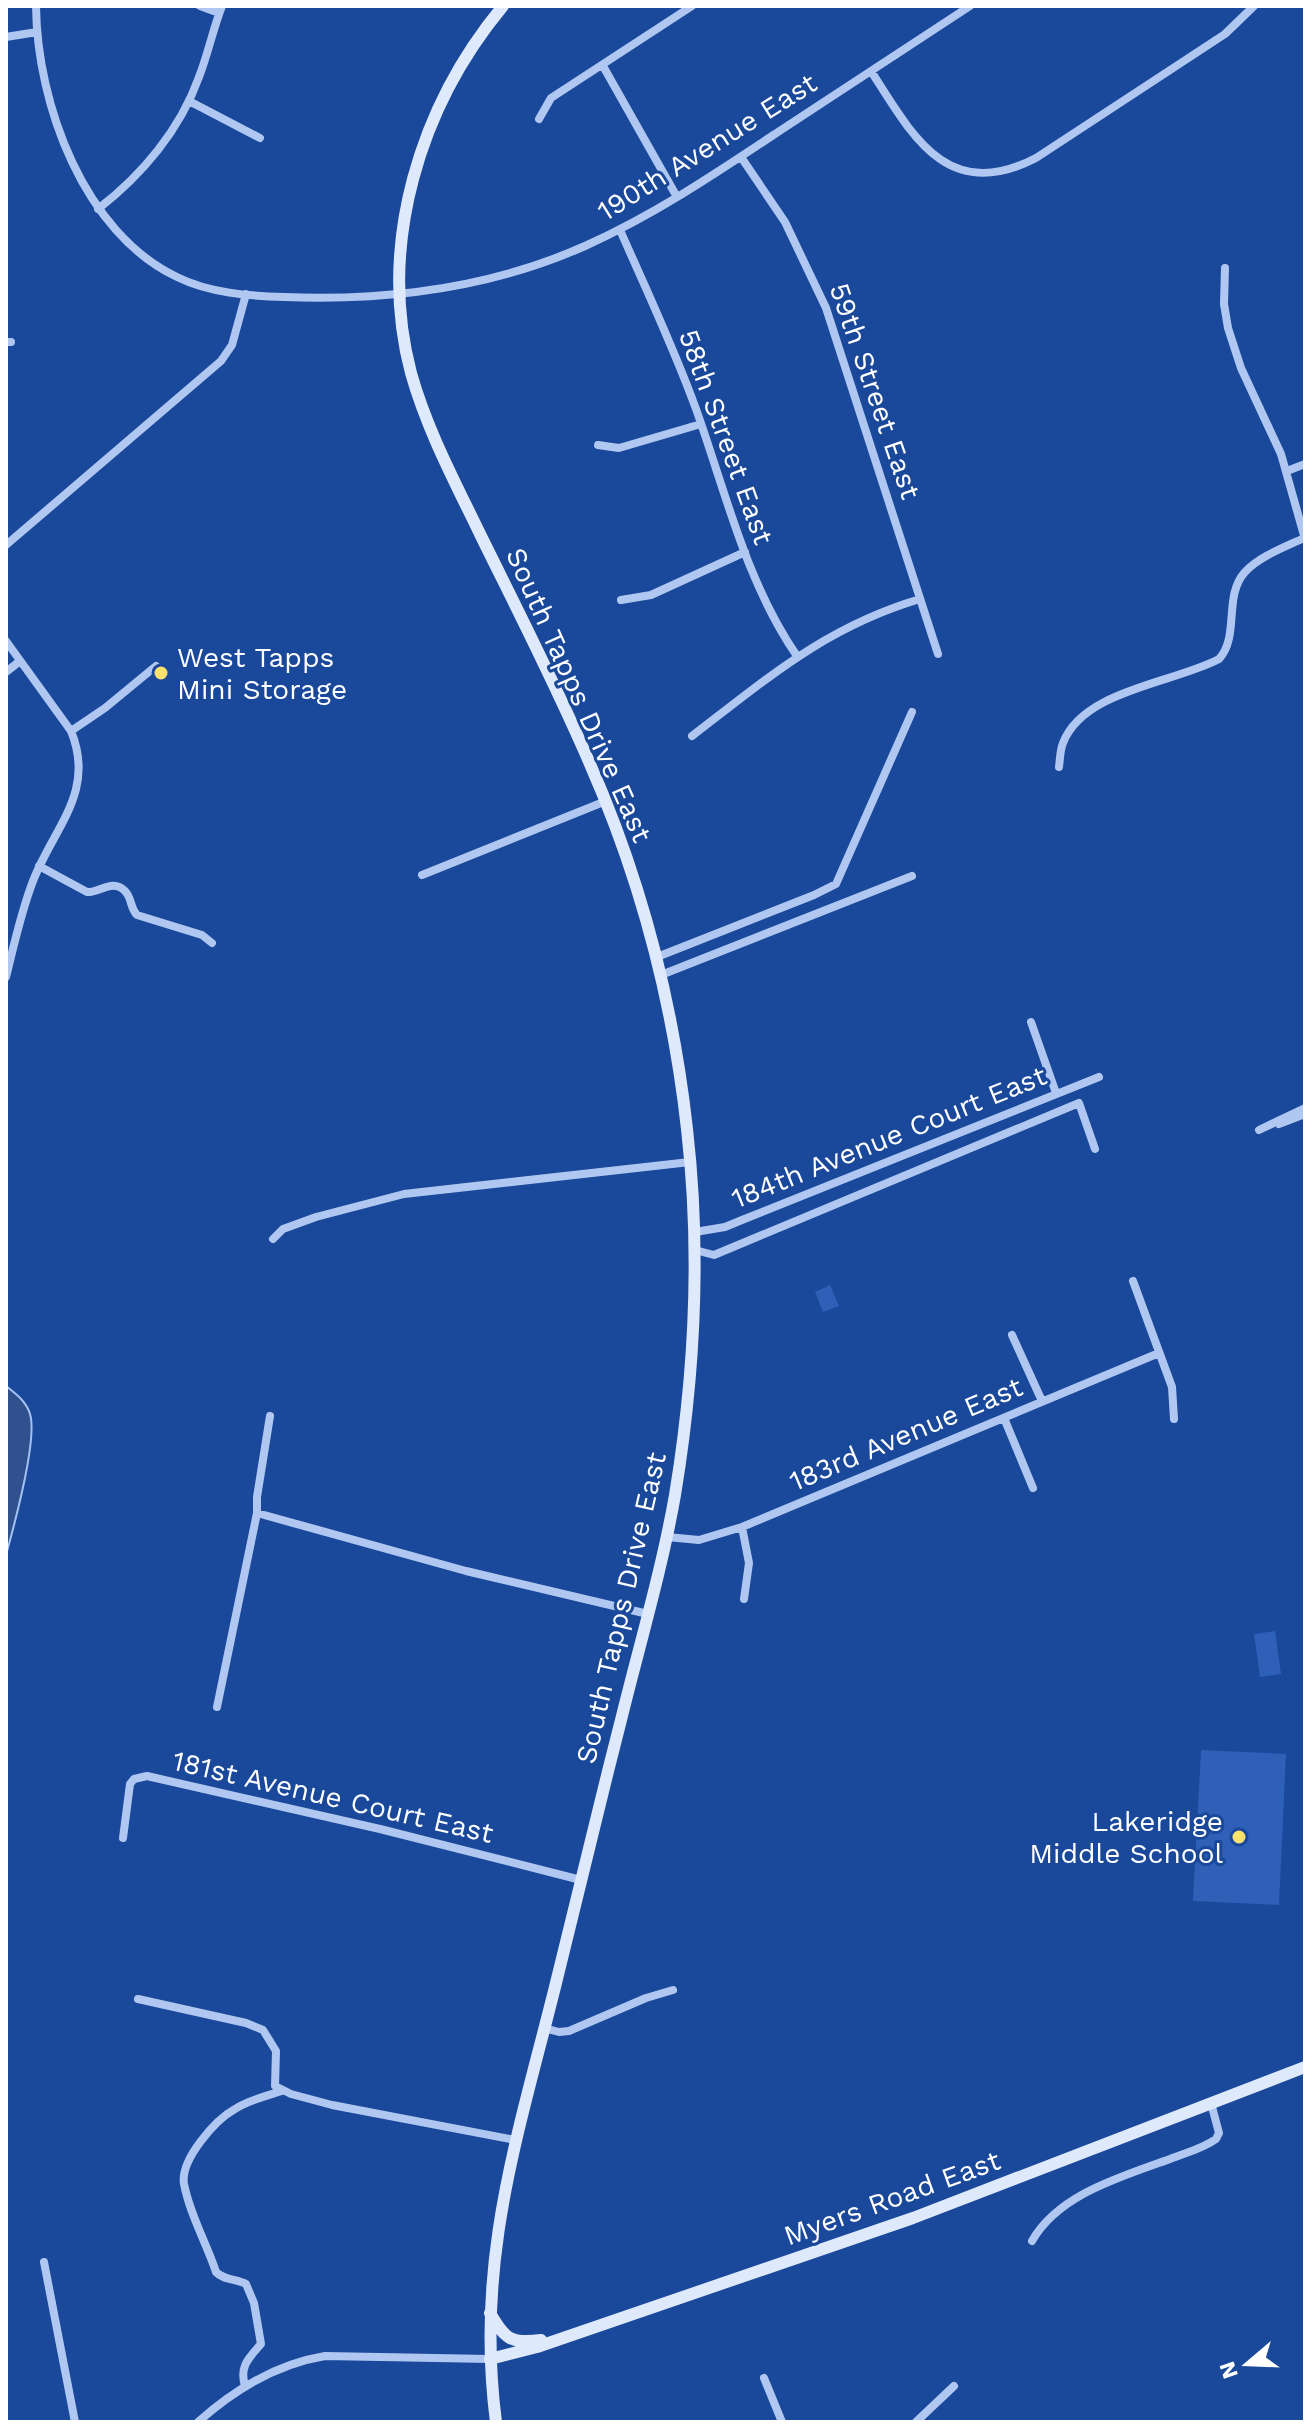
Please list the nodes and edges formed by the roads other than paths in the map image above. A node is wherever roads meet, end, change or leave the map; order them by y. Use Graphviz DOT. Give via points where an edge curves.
graph roads {
  1 [pos="36,6"];
  2 [pos="200,6"];
  3 [pos="503,6"];
  4 [pos="692,6"];
  5 [pos="970,6"];
  6 [pos="1254,6"];
  7 [pos="220,9"];
  8 [pos="37,32"];
  9 [pos="6,37"];
  10 [pos="603,66"];
  11 [pos="871,71"];
  12 [pos="189,101"];
  13 [pos="539,119"];
  14 [pos="260,138"];
  15 [pos="741,157"];
  16 [pos="677,197"];
  17 [pos="98,209"];
  18 [pos="620,230"];
  19 [pos="1225,268"];
  20 [pos="246,294"];
  21 [pos="401,295"];
  22 [pos="701,424"];
  23 [pos="598,445"];
  24 [pos="1305,464"];
  25 [pos="1287,471"];
  26 [pos="1305,538"];
  27 [pos="6,545"];
  28 [pos="745,552"];
  29 [pos="920,599"];
  30 [pos="621,600"];
  31 [pos="6,641"];
  32 [pos="938,654"];
  33 [pos="797,656"];
  34 [pos="20,661"];
  35 [pos="156,666"];
  36 [pos="6,672"];
  37 [pos="912,712"];
  38 [pos="71,731"];
  39 [pos="692,736"];
  40 [pos="1059,767"];
  41 [pos="606,801"];
  42 [pos="39,866"];
  43 [pos="422,875"];
  44 [pos="912,876"];
  45 [pos="212,943"];
  46 [pos="9,951"];
  47 [pos="657,957"];
  48 [pos="661,975"];
  49 [pos="6,977"];
  50 [pos="1031,1022"];
  51 [pos="1099,1077"];
  52 [pos="1056,1093"];
  53 [pos="1305,1108"];
  54 [pos="1305,1114"];
  55 [pos="1095,1149"];
  56 [pos="690,1162"];
  57 [pos="695,1232"];
  58 [pos="273,1239"];
  59 [pos="695,1250"];
  60 [pos="1133,1281"];
  61 [pos="1012,1335"];
  62 [pos="1159,1353"];
  63 [pos="1042,1401"];
  64 [pos="270,1416"];
  65 [pos="1004,1418"];
  66 [pos="1174,1419"];
  67 [pos="1033,1488"];
  68 [pos="257,1513"];
  69 [pos="742,1527"];
  70 [pos="667,1537"];
  71 [pos="744,1599"];
  72 [pos="648,1614"];
  73 [pos="217,1707"];
  74 [pos="123,1838"];
  75 [pos="581,1880"];
  76 [pos="673,1990"];
  77 [pos="138,1999"];
  78 [pos="544,2028"];
  79 [pos="1305,2067"];
  80 [pos="282,2091"];
  81 [pos="1211,2103"];
  82 [pos="515,2140"];
  83 [pos="1032,2241"];
  84 [pos="44,2262"];
  85 [pos="490,2313"];
  86 [pos="564,2338"];
  87 [pos="490,2359"];
  88 [pos="764,2378"];
  89 [pos="245,2386"];
  90 [pos="954,2386"];
  91 [pos="75,2422"];
  92 [pos="198,2422"];
  93 [pos="496,2422"];
  94 [pos="782,2422"];
  95 [pos="916,2422"];
  1 -- 8 [label="street, 190th Avenue East"];
  2 -- 7 [label="street"];
  3 -- 21 [label="street, South Tapps Drive East" via="453,77 424,140 410,191"];
  4 -- 10 [label="street"];
  5 -- 11 [label="street, 190th Avenue East"];
  6 -- 11 [label="street" via="1213,42 1036,158 1007,170 967,170 938,159 919,144"];
  7 -- 12 [label="street"];
  8 -- 9 [label="street"];
  8 -- 17 [label="street, 190th Avenue East" via="73,165"];
  10 -- 13 [label="street" via="551,98"];
  10 -- 16 [label="street"];
  11 -- 15 [label="street, 190th Avenue East"];
  12 -- 14 [label="street"];
  12 -- 17 [label="street" via="151,159"];
  15 -- 16 [label="street, 190th Avenue East"];
  15 -- 29 [label="street, 59th Street East" via="785,222 826,308"];
  16 -- 18 [label="street, 190th Avenue East"];
  17 -- 20 [label="street, 190th Avenue East" via="123,238 164,270 190,283"];
  18 -- 21 [label="street, 190th Avenue East" via="528,267"];
  18 -- 22 [label="street, 58th Street East"];
  19 -- 25 [label="street" via="1228,328"];
  20 -- 21 [label="street, 190th Avenue East" via="325,299"];
  20 -- 27 [label="street" via="232,345 221,361"];
  21 -- 41 [label="street, South Tapps Drive East" via="407,352 428,425"];
  22 -- 23 [label="street" via="619,448"];
  22 -- 28 [label="street, 58th Street East"];
  24 -- 25 [label="street"];
  25 -- 26 [label="street"];
  26 -- 40 [label="street" via="1242,575 1228,648 1219,659 1092,708 1073,724 1062,744"];
  28 -- 30 [label="street" via="651,595"];
  28 -- 33 [label="street, 58th Street East" via="766,604"];
  29 -- 32 [label="street, 59th Street East"];
  29 -- 33 [label="street" via="854,623"];
  31 -- 34 [label="street"];
  33 -- 39 [label="street"];
  34 -- 36 [label="street"];
  34 -- 38 [label="street"];
  35 -- 38 [label="street"];
  37 -- 47 [label="street" via="836,884"];
  38 -- 42 [label="street" via="80,777"];
  41 -- 43 [label="street"];
  41 -- 47 [label="street, South Tapps Drive East"];
  42 -- 45 [label="street" via="87,892 120,887 137,915"];
  42 -- 46 [label="street"];
  44 -- 48 [label="street"];
  46 -- 49 [label="street"];
  47 -- 48 [label="street, South Tapps Drive East"];
  48 -- 56 [label="street, South Tapps Drive East"];
  50 -- 52 [label="street"];
  51 -- 52 [label="street, 184th Avenue Court East"];
  52 -- 57 [label="street, 184th Avenue Court East" via="725,1227"];
  53 -- 54 [label="street" via="1259,1130"];
  55 -- 59 [label="street" via="1079,1103 714,1255"];
  56 -- 57 [label="street, South Tapps Drive East"];
  56 -- 58 [label="street" via="404,1194 316,1217 283,1229"];
  57 -- 59 [label="street, South Tapps Drive East"];
  59 -- 70 [label="street, South Tapps Drive East" via="688,1398"];
  60 -- 62 [label="street"];
  61 -- 63 [label="street"];
  62 -- 63 [label="street, 183rd Avenue East"];
  62 -- 66 [label="street" via="1172,1387"];
  63 -- 65 [label="street, 183rd Avenue East"];
  64 -- 68 [label="street"];
  65 -- 67 [label="street"];
  65 -- 69 [label="street, 183rd Avenue East"];
  68 -- 72 [label="street"];
  68 -- 73 [label="street"];
  69 -- 70 [label="street, 183rd Avenue East" via="699,1540"];
  69 -- 71 [label="street" via="749,1563"];
  70 -- 72 [label="street, South Tapps Drive East"];
  72 -- 75 [label="street, South Tapps Drive East"];
  74 -- 75 [label="street, 181st Avenue Court East" via="130,1784 147,1776"];
  75 -- 78 [label="street, South Tapps Drive East"];
  76 -- 78 [label="street" via="569,2031"];
  77 -- 80 [label="street" via="263,2030 277,2059 273,2081"];
  78 -- 82 [label="street, South Tapps Drive East"];
  79 -- 81 [label="street, Myers Road East"];
  80 -- 82 [label="street"];
  80 -- 89 [label="street" via="224,2115 192,2154 184,2175 192,2216 216,2272 246,2284 254,2303 261,2344 244,2365"];
  81 -- 83 [label="street" via="1216,2139 1068,2203 1049,2217"];
  81 -- 86 [label="street, Myers Road East" via="913,2218"];
  82 -- 85 [label="street, South Tapps Drive East" via="498,2221"];
  84 -- 91 [label="street"];
  85 -- 86 [label="street" via="502,2335 515,2342"];
  85 -- 87 [label="street, South Tapps Drive East"];
  86 -- 87 [label="street, Myers Road East"];
  87 -- 89 [label="street" via="325,2356 285,2365"];
  87 -- 93 [label="street, South Tapps Drive East"];
  88 -- 94 [label="street"];
  89 -- 92 [label="street"];
  90 -- 95 [label="street"];
}
